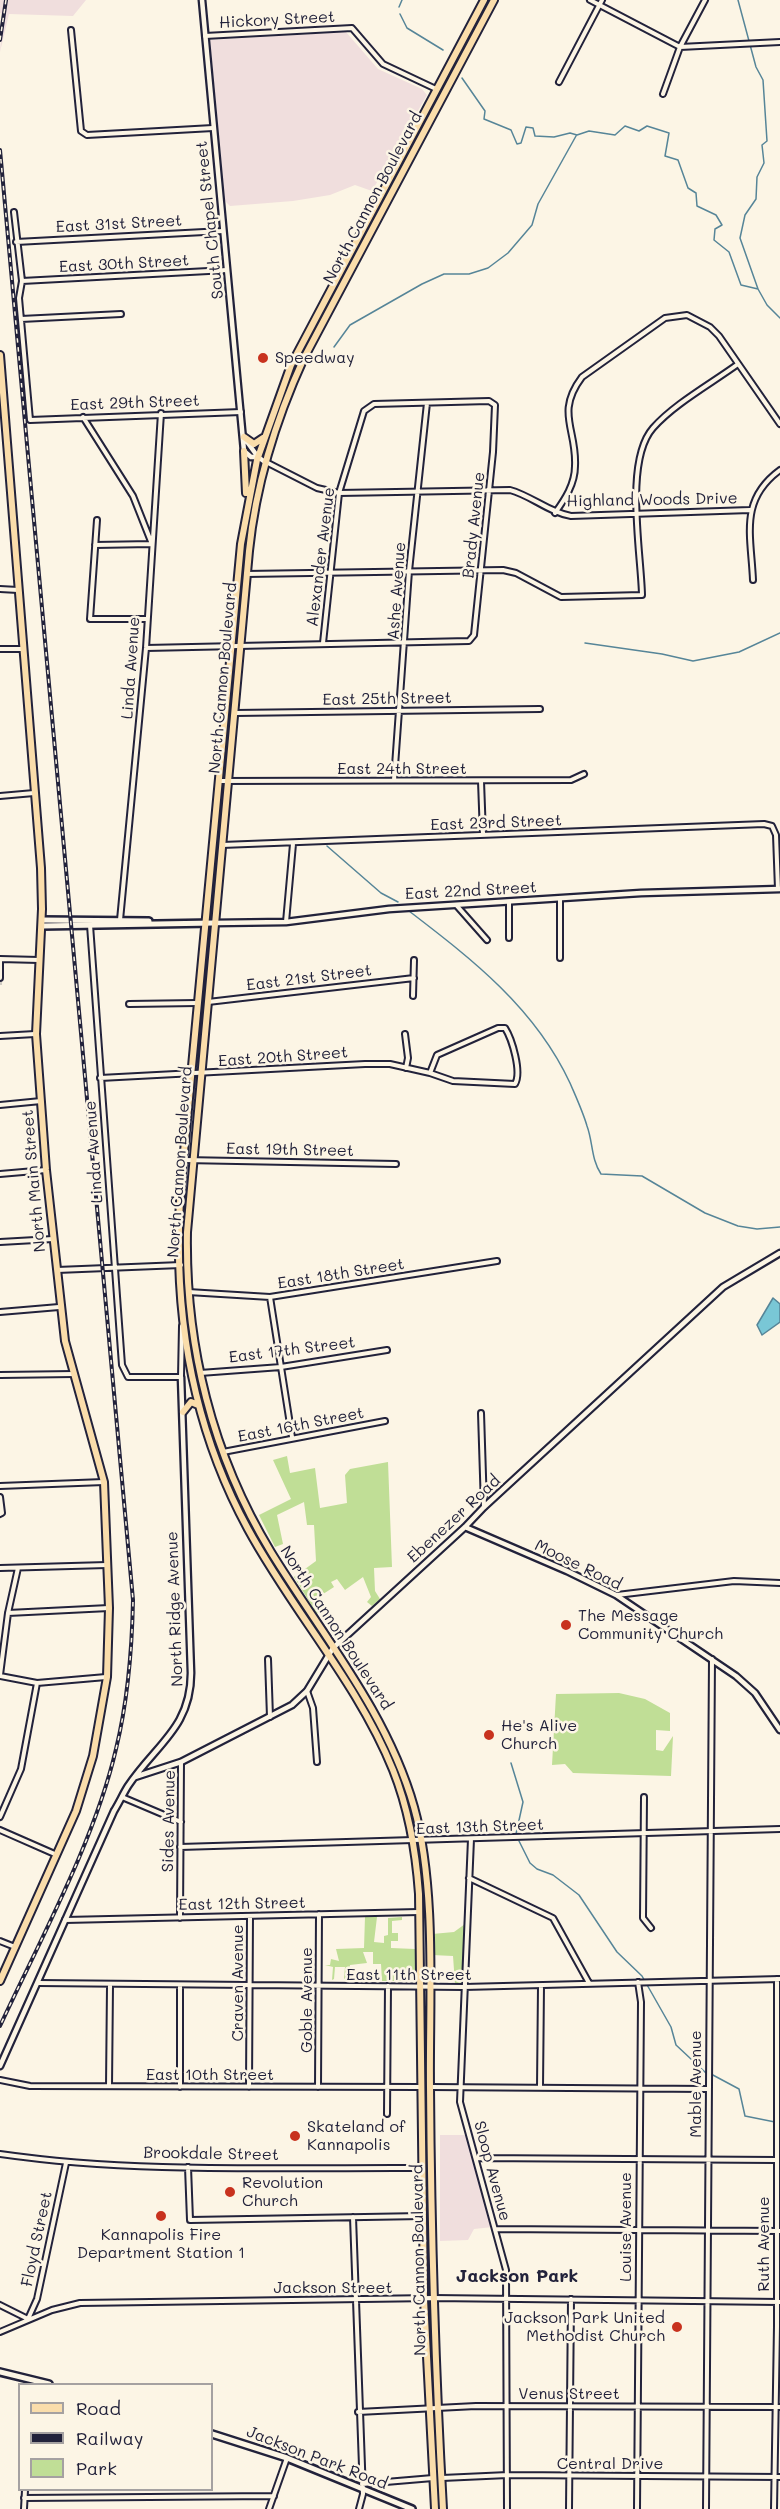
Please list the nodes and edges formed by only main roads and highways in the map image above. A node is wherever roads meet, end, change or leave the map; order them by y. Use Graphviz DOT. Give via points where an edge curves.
graph roads {
  1 [pos="484,0"];
  2 [pos="494,0"];
  3 [pos="0,355"];
  4 [pos="244,437"];
  5 [pos="263,438"];
  6 [pos="244,452"];
  7 [pos="246,507"];
  8 [pos="120,922"];
  9 [pos="42,923"];
  10 [pos="205,923"];
  11 [pos="214,923"];
  12 [pos="198,1405"];
  13 [pos="183,1412"];
  14 [pos="0,1981"];
  15 [pos="0,2370"];
  16 [pos="43,2383"];
  17 [pos="213,2434"];
  18 [pos="437,2478"];
  19 [pos="412,2509"];
  20 [pos="435,2509"];
  21 [pos="442,2509"];
  1 -- 5 [label="main road, North Cannon Boulevard" via="291,365"];
  2 -- 11 [label="main road, North Cannon Boulevard" via="307,352 281,412 252,524"];
  3 -- 9 [label="main road, North Main Street" via="41,868"];
  4 -- 5 [label="main road" via="254,444"];
  5 -- 7 [label="main road, North Cannon Boulevard"];
  6 -- 7 [label="main road"];
  7 -- 10 [label="main road, North Cannon Boulevard"];
  8 -- 9 [label="main road, East 22nd Street"];
  8 -- 9 [label="main road, East 22nd Street"];
  8 -- 10 [label="main road, East 22nd Street"];
  9 -- 14 [label="main road, North Main Street" via="36,1034 46,1170 65,1341 104,1482 109,1608 107,1677 93,1756 76,1811"];
  10 -- 11 [label="main road, East 22nd Street"];
  10 -- 12 [label="main road, North Cannon Boulevard" via="177,1266 182,1320"];
  11 -- 18 [label="main road, North Cannon Boulevard" via="192,1161 187,1265 199,1373 222,1452 251,1517 391,1744 407,1784 422,1841 427,1899"];
  12 -- 13 [label="main road" via="191,1402"];
  12 -- 18 [label="main road, North Cannon Boulevard" via="216,1461 244,1522 364,1712 388,1760 412,1841 419,1912 424,2299"];
  15 -- 16 [label="main road"];
  17 -- 19 [label="main road, Jackson Park Road" via="362,2486"];
  18 -- 20 [label="main road, North Cannon Boulevard"];
  18 -- 21 [label="main road, North Cannon Boulevard"];
}
